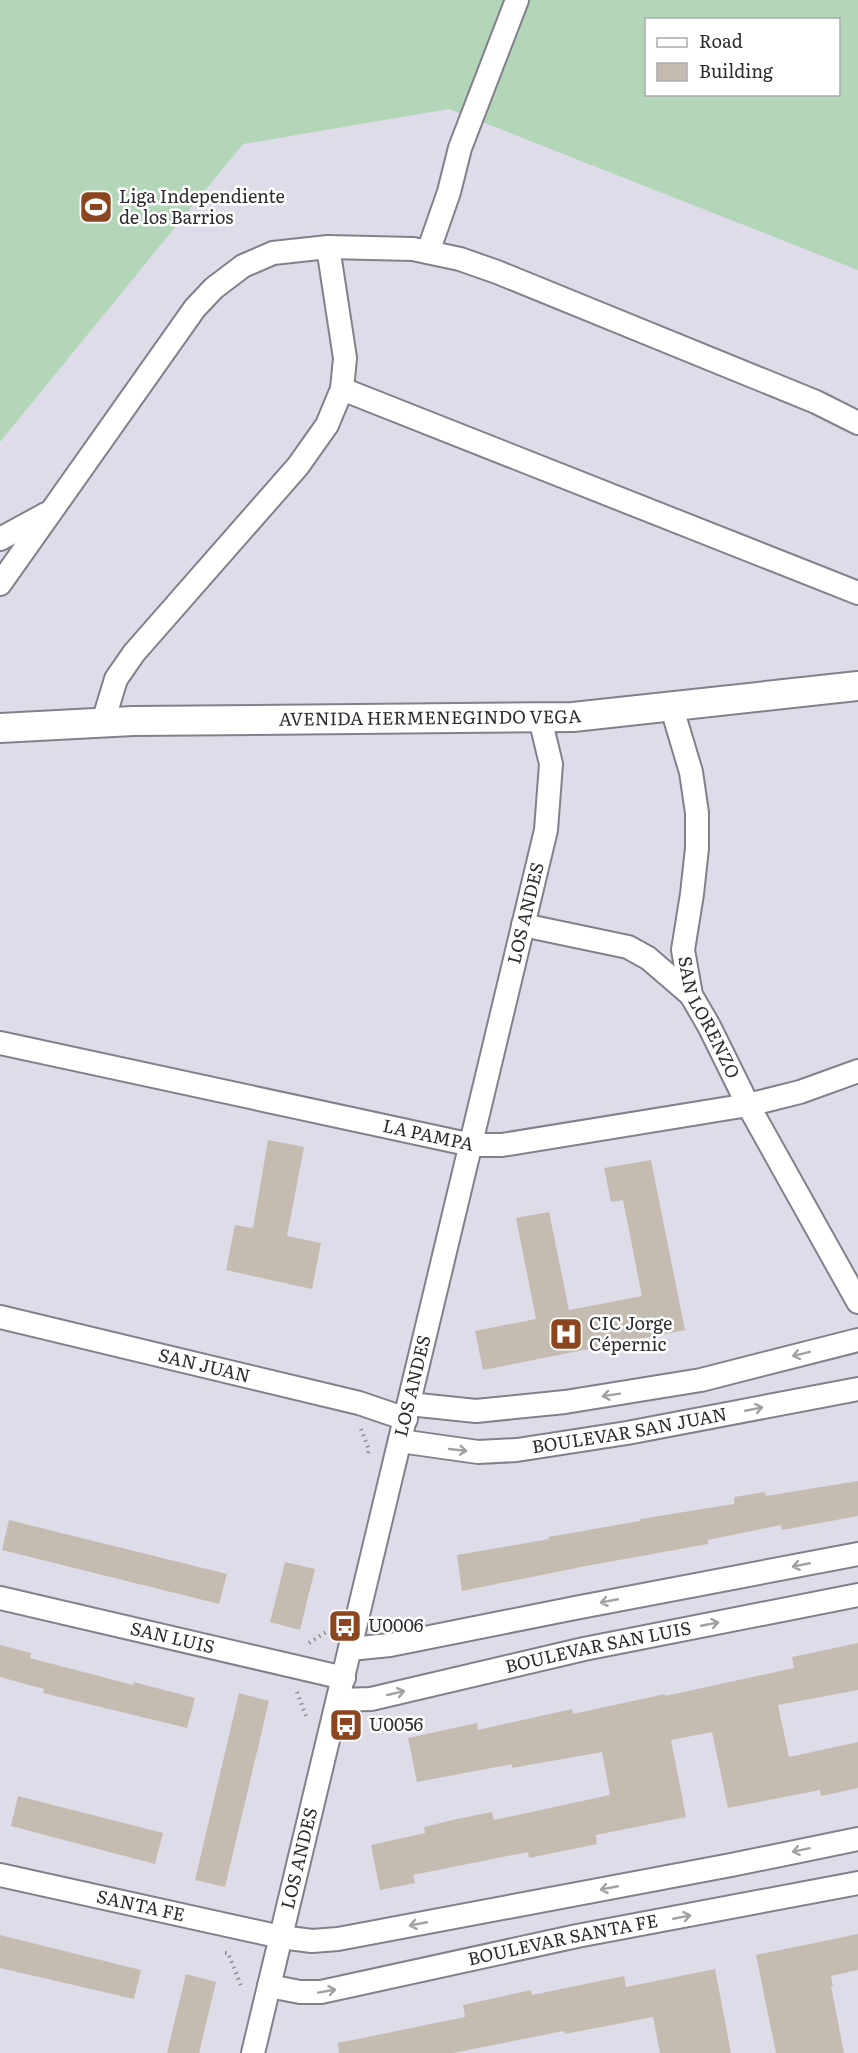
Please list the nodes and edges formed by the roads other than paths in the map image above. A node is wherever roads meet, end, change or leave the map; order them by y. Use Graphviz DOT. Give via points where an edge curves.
graph roads {
  1 [pos="517,0"];
  2 [pos="328,247"];
  3 [pos="428,252"];
  4 [pos="342,389"];
  5 [pos="858,423"];
  6 [pos="52,510"];
  7 [pos="0,539"];
  8 [pos="0,584"];
  9 [pos="858,593"];
  10 [pos="858,686"];
  11 [pos="671,705"];
  12 [pos="540,718"];
  13 [pos="103,722"];
  14 [pos="0,728"];
  15 [pos="523,925"];
  16 [pos="691,995"];
  17 [pos="0,1043"];
  18 [pos="858,1071"];
  19 [pos="747,1105"];
  20 [pos="472,1145"];
  21 [pos="858,1302"];
  22 [pos="0,1317"];
  23 [pos="858,1340"];
  24 [pos="858,1389"];
  25 [pos="405,1421"];
  26 [pos="858,1554"];
  27 [pos="858,1595"];
  28 [pos="0,1598"];
  29 [pos="350,1649"];
  30 [pos="344,1678"];
  31 [pos="338,1700"];
  32 [pos="858,1839"];
  33 [pos="0,1875"];
  34 [pos="858,1883"];
  35 [pos="281,1937"];
  36 [pos="269,1986"];
  37 [pos="253,2053"];
  1 -- 3 [label="street" via="460,148"];
  2 -- 3 [label="street"];
  2 -- 4 [label="street" via="345,358"];
  2 -- 6 [label="street" via="273,253 243,266 214,288 195,308"];
  3 -- 5 [label="street" via="497,272 816,402"];
  4 -- 9 [label="street"];
  4 -- 13 [label="street" via="327,425 298,466 134,653 116,679"];
  6 -- 7 [label="street"];
  6 -- 8 [label="street"];
  10 -- 11 [label="street, AVENIDA HERMENEGINDO VEGA"];
  11 -- 12 [label="street, AVENIDA HERMENEGINDO VEGA"];
  11 -- 16 [label="street, SAN LORENZO" via="691,772 697,813 693,883 683,950"];
  12 -- 13 [label="street, AVENIDA HERMENEGINDO VEGA"];
  12 -- 15 [label="street, LOS ANDES" via="551,764 546,830"];
  13 -- 14 [label="street, AVENIDA HERMENEGINDO VEGA"];
  15 -- 16 [label="street" via="628,947 648,958"];
  15 -- 20 [label="street, LOS ANDES"];
  16 -- 19 [label="street, SAN LORENZO"];
  17 -- 20 [label="street, LA PAMPA"];
  18 -- 19 [label="street, LA PAMPA" via="800,1092"];
  19 -- 20 [label="street, LA PAMPA" via="502,1146"];
  19 -- 21 [label="street, SAN LORENZO"];
  20 -- 25 [label="street, LOS ANDES"];
  22 -- 25 [label="street, SAN JUAN" via="359,1403"];
  23 -- 25 [label="street, one-way" via="701,1380 565,1402"];
  25 -- 24 [label="street, BOULEVAR SAN JUAN, one-way" via="478,1452 517,1450"];
  25 -- 29 [label="street, LOS ANDES"];
  26 -- 29 [label="street, one-way" via="390,1645"];
  31 -- 27 [label="street, BOULEVAR SAN LUIS, one-way" via="371,1699 584,1649"];
  28 -- 30 [label="street, SAN LUIS"];
  29 -- 30 [label="street, LOS ANDES"];
  30 -- 31 [label="street, LOS ANDES"];
  31 -- 35 [label="street, LOS ANDES"];
  32 -- 35 [label="street, one-way" via="338,1939"];
  33 -- 35 [label="street, SANTA FE"];
  36 -- 34 [label="street, BOULEVAR SANTA FE, one-way" via="321,1992 577,1936"];
  35 -- 36 [label="street, LOS ANDES"];
  36 -- 37 [label="street, LOS ANDES"];
}
